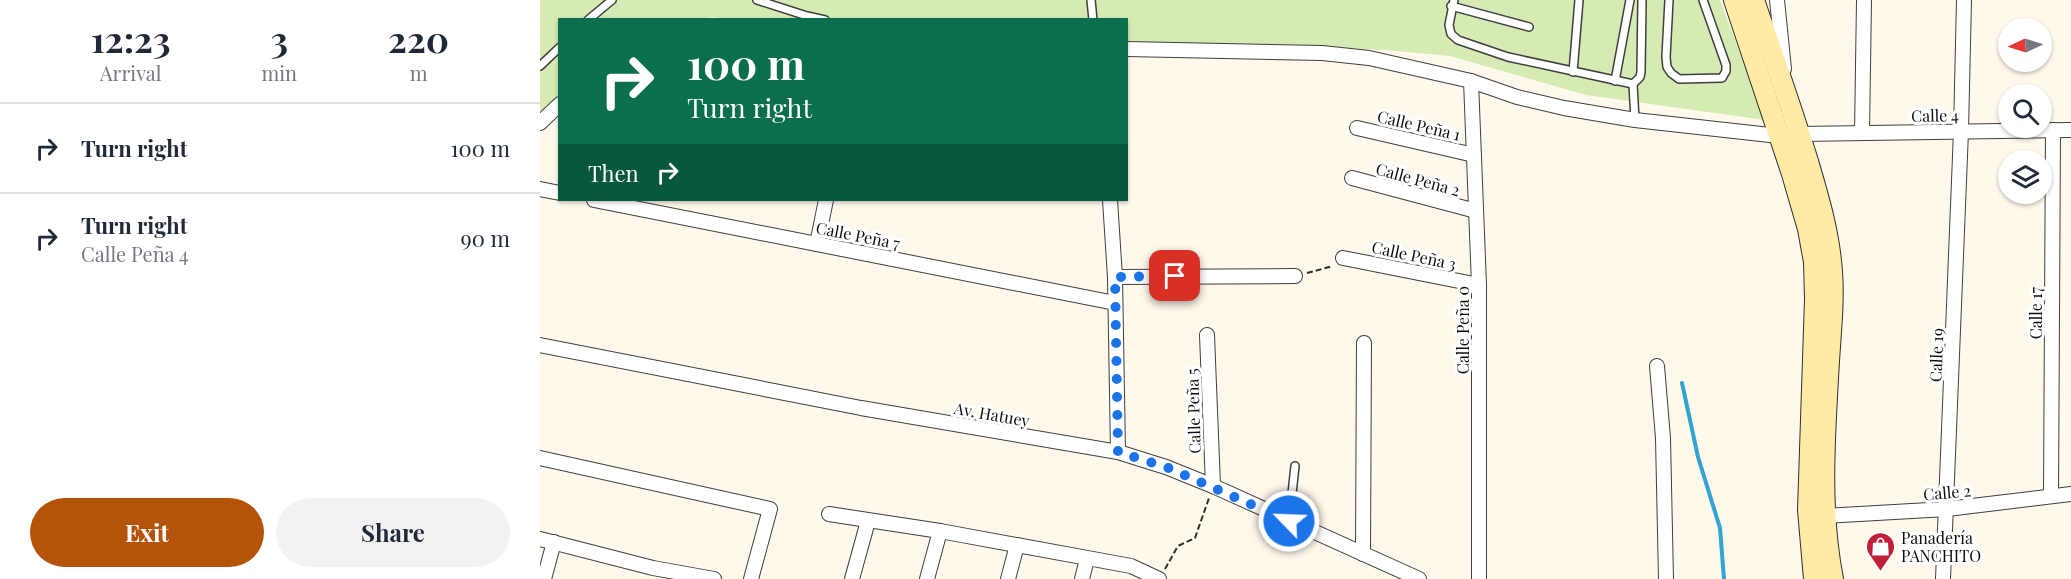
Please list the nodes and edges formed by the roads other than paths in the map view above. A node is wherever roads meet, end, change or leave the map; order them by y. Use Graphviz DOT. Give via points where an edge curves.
graph roads {
  1 [pos="612,0"];
  2 [pos="757,0"];
  3 [pos="1091,0"];
  4 [pos="1579,0"];
  5 [pos="1630,0"];
  6 [pos="1642,0"];
  7 [pos="1668,0"];
  8 [pos="1703,0"];
  9 [pos="1734,0"];
  10 [pos="1754,0"];
  11 [pos="1777,0"];
  12 [pos="1864,0"];
  13 [pos="1964,0"];
  14 [pos="1453,3"];
  15 [pos="590,18"];
  16 [pos="816,18"];
  17 [pos="1093,18"];
  18 [pos="1529,27"];
  19 [pos="558,49"];
  20 [pos="1128,50"];
  21 [pos="540,66"];
  22 [pos="1573,72"];
  23 [pos="1471,81"];
  24 [pos="1615,81"];
  25 [pos="1633,84"];
  26 [pos="1786,92"];
  27 [pos="558,106"];
  28 [pos="1635,120"];
  29 [pos="540,123"];
  30 [pos="1357,128"];
  31 [pos="2053,130"];
  32 [pos="2071,130"];
  33 [pos="1961,131"];
  34 [pos="1862,133"];
  35 [pos="1800,134"];
  36 [pos="1779,136"];
  37 [pos="1474,155"];
  38 [pos="1352,178"];
  39 [pos="540,189"];
  40 [pos="558,193"];
  41 [pos="599,201"];
  42 [pos="826,201"];
  43 [pos="1110,201"];
  44 [pos="1476,211"];
  45 [pos="817,244"];
  46 [pos="1343,258"];
  47 [pos="1295,276"];
  48 [pos="1115,277"];
  49 [pos="1479,285"];
  50 [pos="1115,303"];
  51 [pos="1207,335"];
  52 [pos="1364,343"];
  53 [pos="540,345"];
  54 [pos="1657,366"];
  55 [pos="1118,452"];
  56 [pos="540,458"];
  57 [pos="1295,466"];
  58 [pos="1213,486"];
  59 [pos="2071,494"];
  60 [pos="2051,496"];
  61 [pos="1947,509"];
  62 [pos="830,514"];
  63 [pos="1824,516"];
  64 [pos="868,521"];
  65 [pos="1289,521"];
  66 [pos="940,531"];
  67 [pos="547,540"];
  68 [pos="1017,545"];
  69 [pos="1363,554"];
  70 [pos="1087,559"];
  71 [pos="651,573"];
  72 [pos="544,579"];
  73 [pos="714,579"];
  74 [pos="752,579"];
  75 [pos="852,579"];
  76 [pos="927,579"];
  77 [pos="1008,579"];
  78 [pos="1082,579"];
  79 [pos="1159,579"];
  80 [pos="1419,579"];
  81 [pos="1479,579"];
  82 [pos="1666,579"];
  83 [pos="1814,579"];
  84 [pos="1833,579"];
  85 [pos="1943,579"];
  1 -- 15 [label="lane"];
  2 -- 16 [label="lane"];
  3 -- 17 [label="lane"];
  4 -- 22 [label="lane"];
  5 -- 24 [label="lane"];
  6 -- 25 [label="lane" via="1641,72"];
  7 -- 8 [label="lane" via="1666,57 1671,73 1679,79 1722,78 1726,65"];
  9 -- 36 [label="main road"];
  10 -- 26 [label="main road"];
  11 -- 26 [label="street"];
  12 -- 34 [label="street"];
  13 -- 33 [label="street, Calle 19"];
  14 -- 18 [label="lane"];
  14 -- 22 [label="lane" via="1449,25 1458,40"];
  19 -- 21 [label="lane"];
  20 -- 23 [label="street, Calle 4" via="1322,53 1369,58"];
  22 -- 24 [label="lane"];
  23 -- 28 [label="street, Calle 4" via="1517,97"];
  23 -- 37 [label="street, Calle Peña 0"];
  24 -- 25 [label="lane"];
  25 -- 28 [label="lane"];
  26 -- 35 [label="main road"];
  27 -- 29 [label="street"];
  28 -- 36 [label="street, Calle 4"];
  30 -- 37 [label="street, Calle Peña 1"];
  31 -- 32 [label="street, Calle 4"];
  31 -- 33 [label="street, Calle 4"];
  31 -- 60 [label="street, Calle 17"];
  33 -- 34 [label="street, Calle 4"];
  33 -- 61 [label="street, Calle 19"];
  34 -- 35 [label="street, Calle 4"];
  35 -- 36 [label="street, Calle 4"];
  35 -- 63 [label="main road" via="1831,263"];
  36 -- 83 [label="main road" via="1808,229 1814,262 1808,510"];
  37 -- 44 [label="street, Calle Peña 0"];
  38 -- 44 [label="street, Calle Peña 2"];
  39 -- 40 [label="street"];
  41 -- 45 [label="street, Calle Peña 7"];
  42 -- 45 [label="street"];
  43 -- 48 [label="street"];
  44 -- 49 [label="street, Calle Peña 0"];
  45 -- 50 [label="street, Calle Peña 7"];
  46 -- 49 [label="street, Calle Peña 3"];
  47 -- 48 [label="street"];
  48 -- 50 [label="street"];
  49 -- 81 [label="street, Calle Peña 0"];
  50 -- 55 [label="street"];
  51 -- 58 [label="street, Calle Peña 5"];
  52 -- 69 [label="street"];
  53 -- 55 [label="street, Av. Hatuey" via="861,408"];
  54 -- 82 [label="street"];
  55 -- 58 [label="street, Av. Hatuey"];
  56 -- 74 [label="street" via="770,509"];
  57 -- 65 [label="lane"];
  58 -- 65 [label="street, Av. Hatuey"];
  59 -- 60 [label="street, Calle 2"];
  60 -- 61 [label="street, Calle 2"];
  61 -- 63 [label="street, Calle 2"];
  61 -- 85 [label="street, Calle 19"];
  62 -- 64 [label="street"];
  63 -- 84 [label="main road"];
  64 -- 66 [label="street"];
  64 -- 75 [label="street"];
  65 -- 69 [label="street, Av. Hatuey"];
  66 -- 68 [label="street"];
  66 -- 76 [label="street"];
  67 -- 71 [label="street"];
  67 -- 72 [label="street"];
  68 -- 70 [label="street"];
  68 -- 77 [label="street"];
  69 -- 80 [label="street, Av. Hatuey"];
  70 -- 78 [label="street"];
  70 -- 79 [label="street" via="1131,566"];
  71 -- 73 [label="street"];
}
